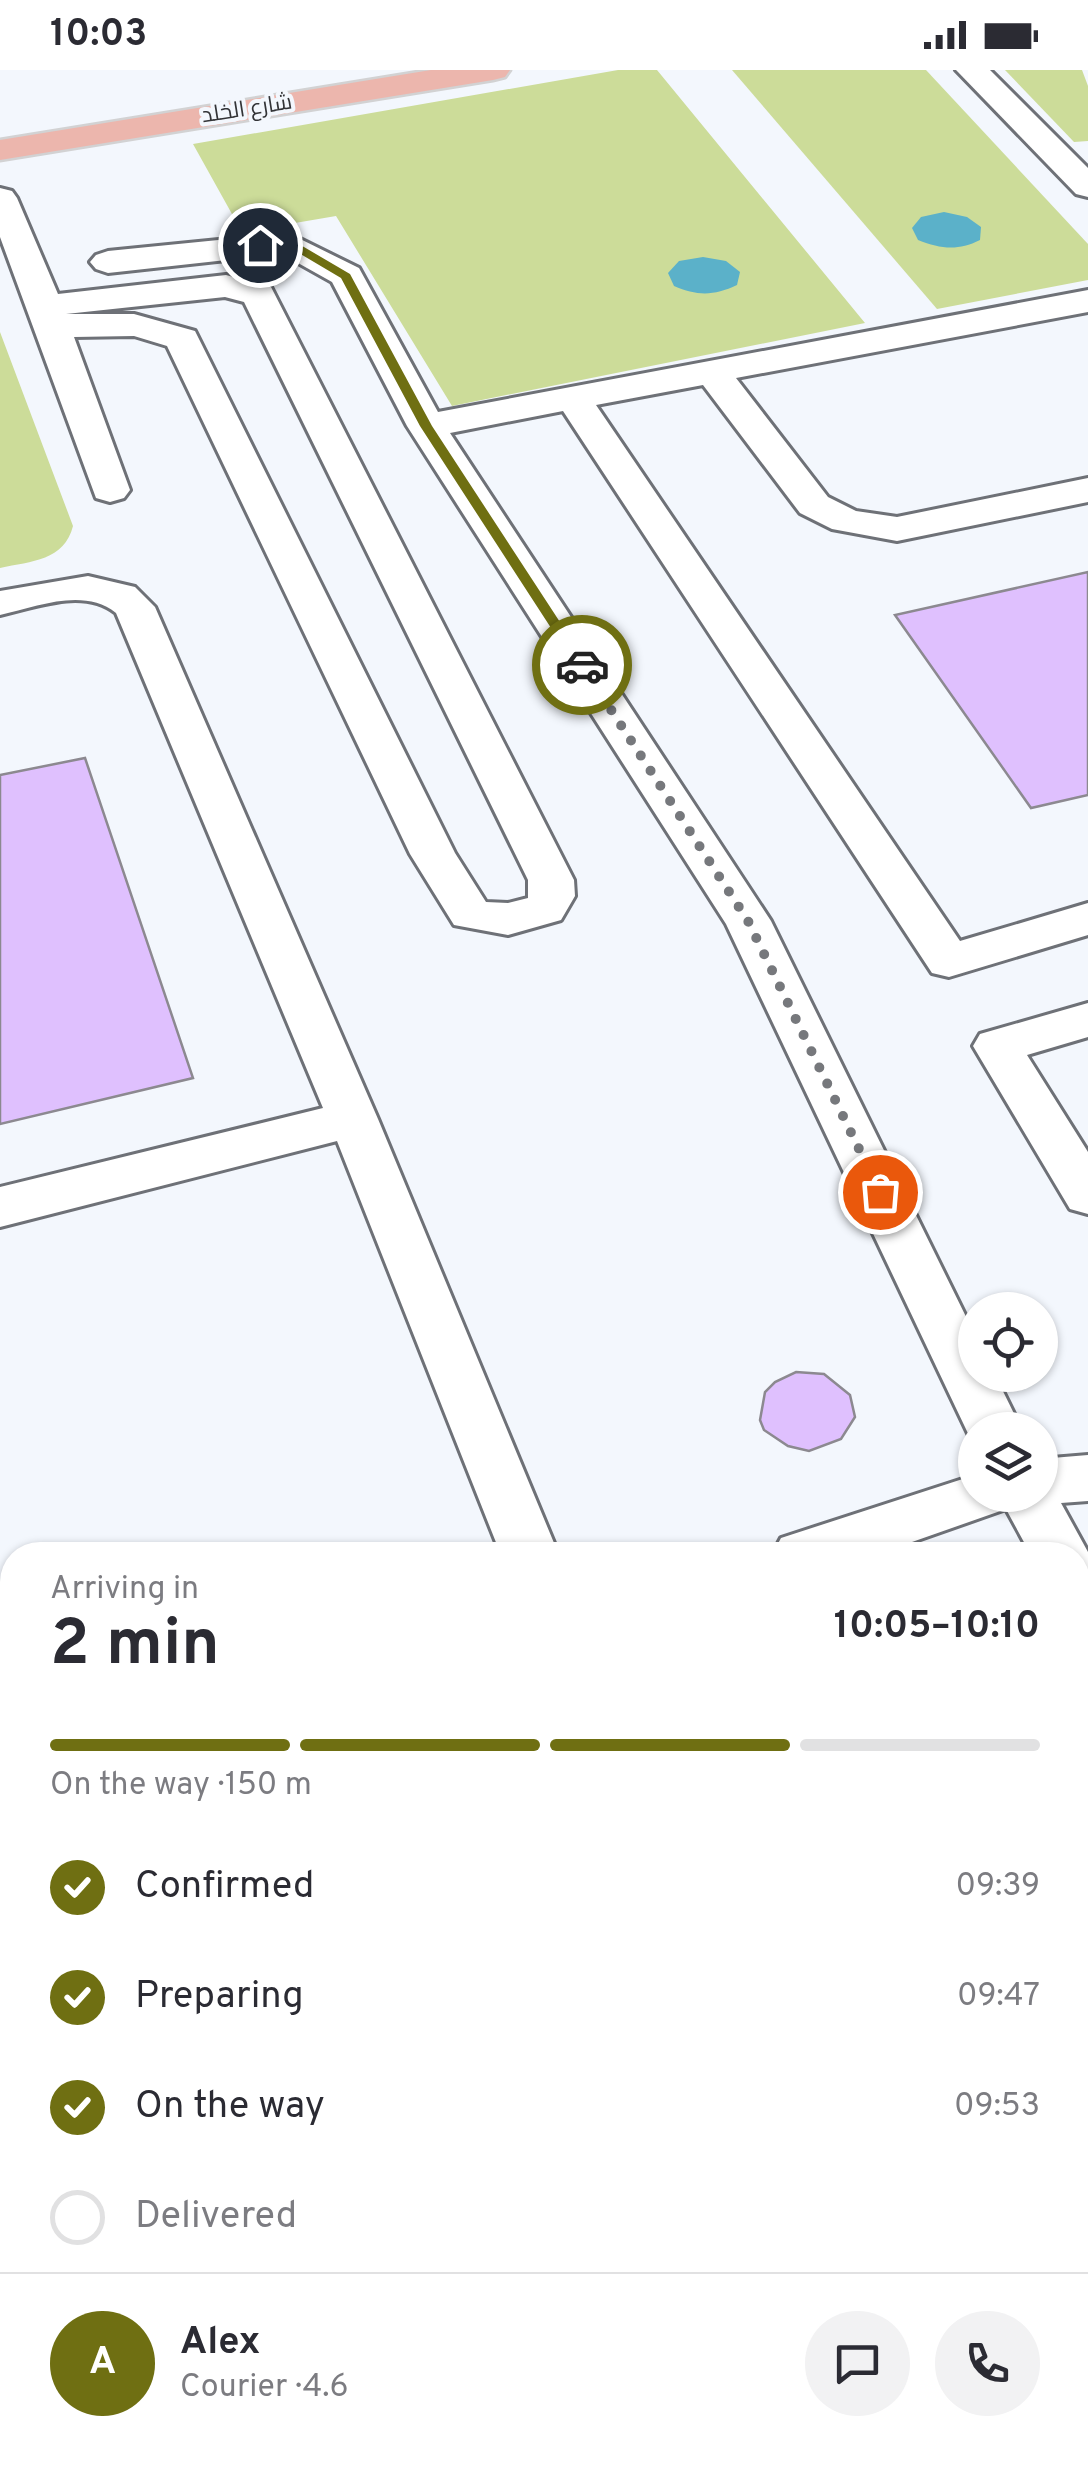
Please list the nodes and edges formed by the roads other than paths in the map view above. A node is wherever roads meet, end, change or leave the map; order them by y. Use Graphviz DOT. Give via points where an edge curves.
graph roads {
  1 [pos="352,70"];
  2 [pos="493,70"];
  3 [pos="972,70"];
  4 [pos="0,126"];
  5 [pos="0,150"];
  6 [pos="1075,159"];
  7 [pos="1088,186"];
  8 [pos="0,198"];
  9 [pos="1088,301"];
  10 [pos="44,303"];
  11 [pos="713,373"];
  12 [pos="574,400"];
  13 [pos="426,426"];
  14 [pos="110,490"];
  15 [pos="1088,490"];
  16 [pos="0,603"];
  17 [pos="1088,919"];
  18 [pos="1088,1020"];
  19 [pos="353,1119"];
  20 [pos="1088,1195"];
  21 [pos="0,1207"];
  22 [pos="985,1412"];
  23 [pos="1088,1478"];
  24 [pos="1058,1480"];
  25 [pos="958,1504"];
  26 [pos="1036,1512"];
  27 [pos="525,1542"];
  28 [pos="841,1542"];
  29 [pos="1054,1542"];
  1 -- 4 [label="main road, شارع الخلد"];
  2 -- 5 [label="main road, شارع الخلد"];
  3 -- 6 [label="street"];
  6 -- 7 [label="street"];
  8 -- 10 [label="street"];
  9 -- 11 [label="street"];
  10 -- 10 [label="street" via="182,339 433,854 470,914 515,922 546,909 551,880 258,295 213,286"];
  10 -- 13 [label="street" via="204,249 288,243 346,276"];
  10 -- 14 [label="street"];
  11 -- 12 [label="street"];
  11 -- 15 [label="street" via="814,505 846,521 896,529"];
  12 -- 13 [label="street"];
  12 -- 17 [label="street" via="949,960"];
  13 -- 22 [label="street" via="748,921"];
  16 -- 19 [label="street" via="83,588 116,593 134,607"];
  18 -- 20 [label="street" via="997,1046"];
  19 -- 21 [label="street"];
  19 -- 27 [label="street"];
  23 -- 24 [label="street"];
  25 -- 28 [label="street"];
  26 -- 29 [label="street"];
}
